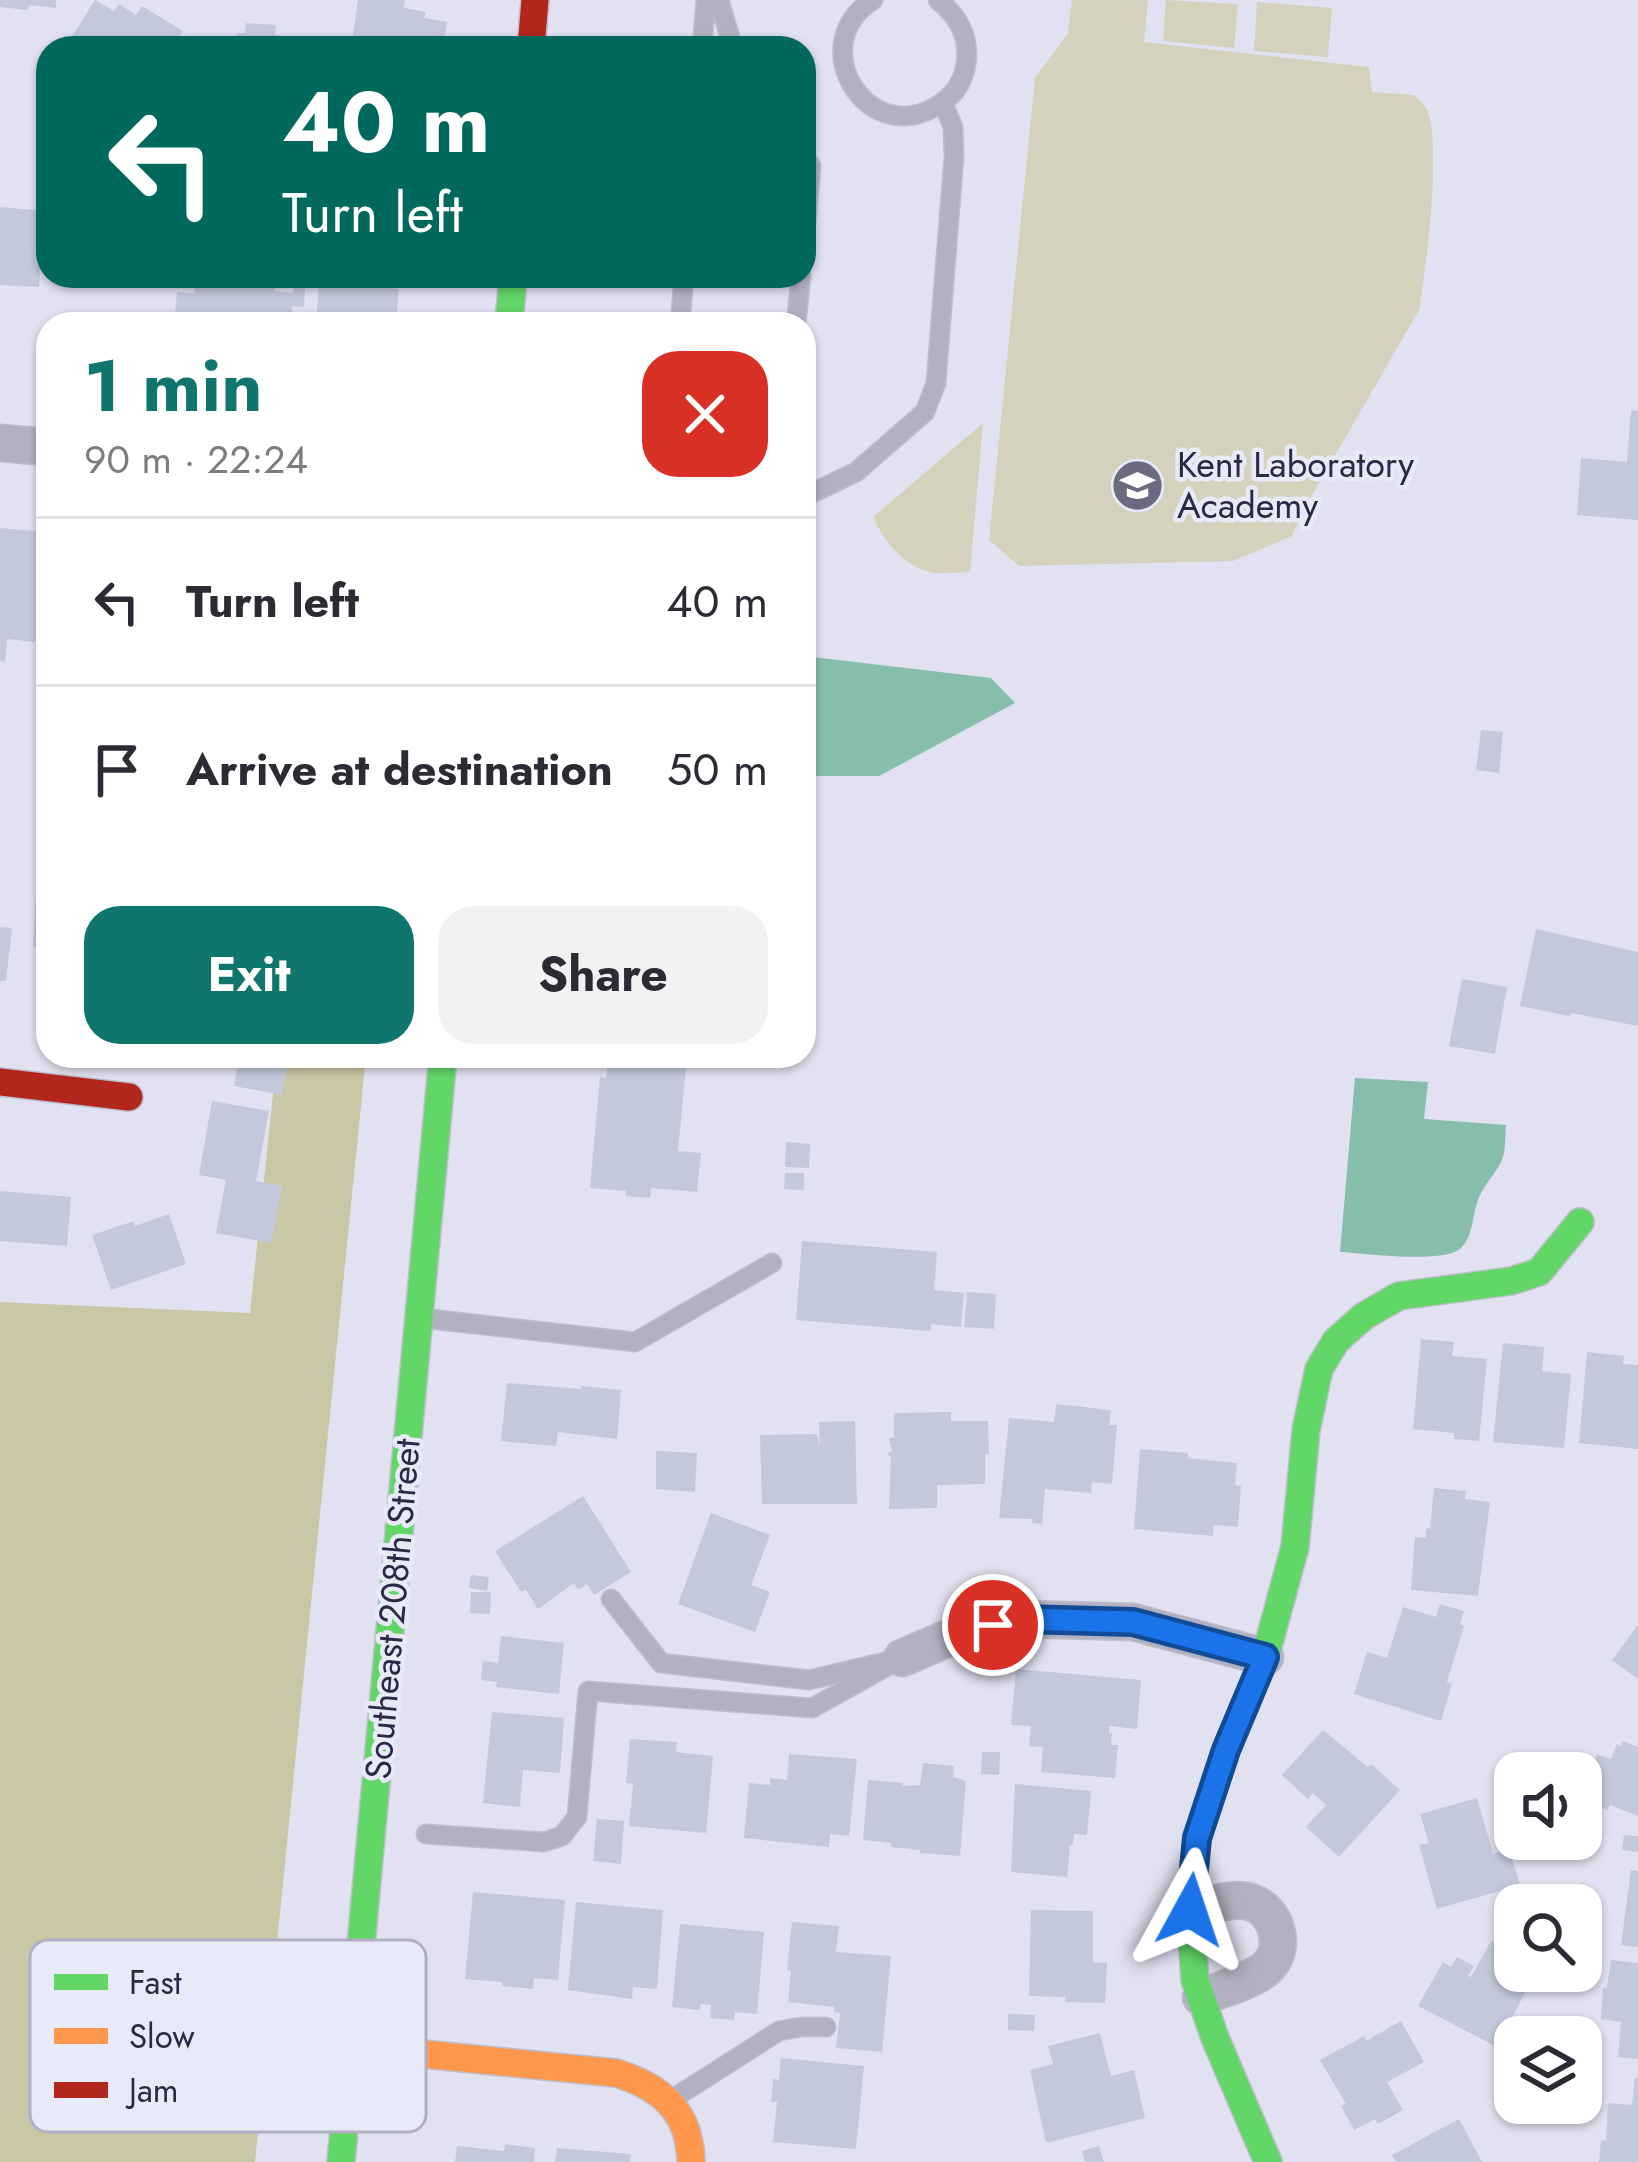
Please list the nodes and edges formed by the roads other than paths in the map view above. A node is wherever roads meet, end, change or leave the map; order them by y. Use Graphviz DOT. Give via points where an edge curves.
graph roads {
  1 [pos="535,0"];
  2 [pos="706,0"];
  3 [pos="719,0"];
  4 [pos="873,0"];
  5 [pos="938,0"];
  6 [pos="532,36"];
  7 [pos="703,36"];
  8 [pos="730,36"];
  9 [pos="943,103"];
  10 [pos="0,443"];
  11 [pos="36,446"];
  12 [pos="816,490"];
  13 [pos="442,1068"];
  14 [pos="0,1082"];
  15 [pos="129,1097"];
  16 [pos="1580,1222"];
  17 [pos="772,1263"];
  18 [pos="419,1317"];
  19 [pos="611,1599"];
  20 [pos="1265,1657"];
  21 [pos="902,1658"];
  22 [pos="426,1834"];
  23 [pos="1190,1910"];
  24 [pos="362,1940"];
  25 [pos="1201,1997"];
  26 [pos="826,2027"];
  27 [pos="426,2054"];
  28 [pos="670,2101"];
  29 [pos="344,2132"];
  30 [pos="341,2162"];
  31 [pos="691,2162"];
  32 [pos="1268,2162"];
  1 -- 6 [label="street"];
  2 -- 7 [label="lane"];
  3 -- 8 [label="lane"];
  4 -- 9 [label="lane" via="844,36 855,92 888,114"];
  5 -- 9 [label="lane" via="954,14 968,51 957,88"];
  9 -- 12 [label="lane" via="954,156 936,383 925,412 856,472"];
  10 -- 11 [label="street"];
  13 -- 18 [label="street, Southeast 208th Street"];
  14 -- 15 [label="street"];
  16 -- 20 [label="street" via="1540,1272 1399,1296 1336,1341 1319,1369 1295,1546"];
  17 -- 18 [label="lane" via="635,1342"];
  18 -- 24 [label="street, Southeast 208th Street"];
  19 -- 21 [label="lane" via="661,1663 809,1681"];
  20 -- 21 [label="street" via="1133,1622 1022,1619 964,1631"];
  20 -- 23 [label="street" via="1197,1838"];
  21 -- 22 [label="lane" via="812,1708 588,1690 577,1817 562,1836 544,1842"];
  23 -- 25 [label="street"];
  23 -- 25 [label="street" via="1247,1901 1272,1918 1277,1932 1272,1962 1261,1972"];
  25 -- 32 [label="street"];
  26 -- 28 [label="lane" via="779,2032"];
  27 -- 28 [label="street" via="616,2073"];
  28 -- 31 [label="street"];
  29 -- 30 [label="street, Southeast 208th Street"];
}
